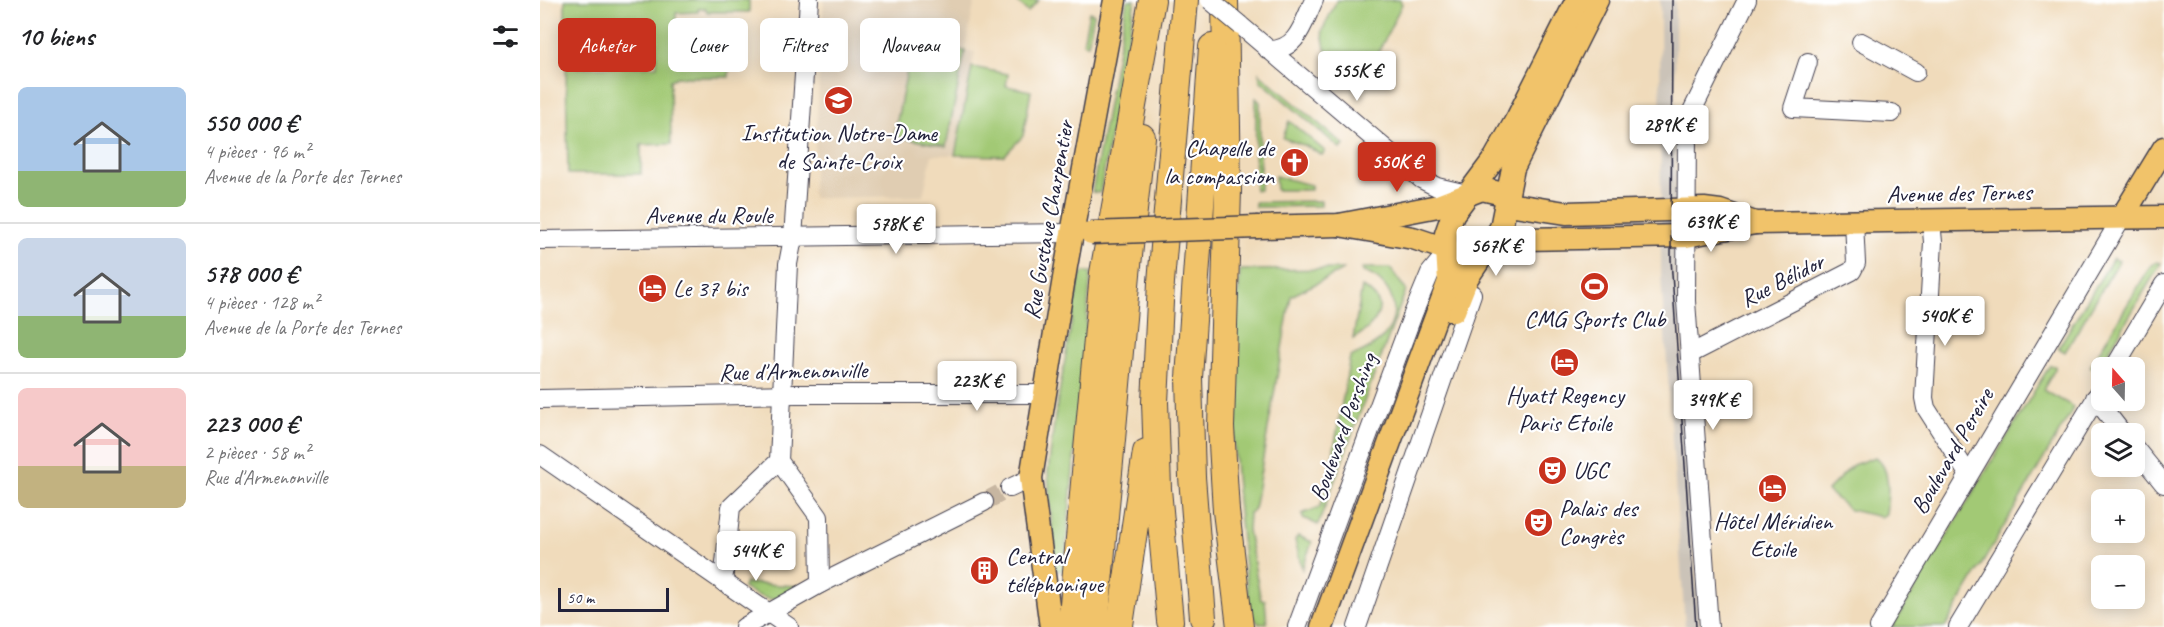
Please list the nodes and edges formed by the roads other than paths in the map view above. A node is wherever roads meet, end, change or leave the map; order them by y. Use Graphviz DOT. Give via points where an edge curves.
graph roads {
  1 [pos="809,0"];
  2 [pos="1114,0"];
  3 [pos="1152,0"];
  4 [pos="1164,0"];
  5 [pos="1185,0"];
  6 [pos="1210,0"];
  7 [pos="1218,0"];
  8 [pos="1225,0"];
  9 [pos="1314,0"];
  10 [pos="1591,0"];
  11 [pos="1747,0"];
  12 [pos="1862,42"];
  13 [pos="1268,50"];
  14 [pos="1808,62"];
  15 [pos="1916,72"];
  16 [pos="1892,113"];
  17 [pos="2164,148"];
  18 [pos="1467,194"];
  19 [pos="1505,200"];
  20 [pos="1686,210"];
  21 [pos="2122,217"];
  22 [pos="2164,217"];
  23 [pos="1931,221"];
  24 [pos="1854,222"];
  25 [pos="1755,224"];
  26 [pos="1339,225"];
  27 [pos="1081,233"];
  28 [pos="1686,236"];
  29 [pos="793,238"];
  30 [pos="540,240"];
  31 [pos="1449,250"];
  32 [pos="1487,252"];
  33 [pos="2164,284"];
  34 [pos="1690,354"];
  35 [pos="2121,357"];
  36 [pos="1046,394"];
  37 [pos="783,395"];
  38 [pos="540,399"];
  39 [pos="1155,402"];
  40 [pos="2091,405"];
  41 [pos="540,454"];
  42 [pos="2145,459"];
  43 [pos="779,461"];
  44 [pos="1968,474"];
  45 [pos="1031,478"];
  46 [pos="2162,478"];
  47 [pos="1010,488"];
  48 [pos="984,501"];
  49 [pos="723,582"];
  50 [pos="820,584"];
  51 [pos="1203,618"];
  52 [pos="770,620"];
  53 [pos="1170,621"];
  54 [pos="1120,625"];
  55 [pos="744,627"];
  56 [pos="789,627"];
  57 [pos="1051,627"];
  58 [pos="1071,627"];
  59 [pos="1095,627"];
  60 [pos="1240,627"];
  61 [pos="1298,627"];
  62 [pos="1322,627"];
  63 [pos="1336,627"];
  64 [pos="1357,627"];
  65 [pos="1709,627"];
  66 [pos="1879,627"];
  67 [pos="1958,627"];
  1 -- 29 [label="street"];
  2 -- 27 [label="main road, Rue Gustave Charpentier"];
  3 -- 58 [label="highway" via="1103,273"];
  4 -- 59 [label="highway" via="1126,274"];
  5 -- 39 [label="highway"];
  6 -- 13 [label="street, bridge"];
  7 -- 51 [label="highway" via="1189,378"];
  8 -- 60 [label="highway" via="1228,190 1221,427"];
  9 -- 13 [label="street" via="1293,42 1281,49"];
  10 -- 18 [label="main road, Boulevard Pershing" via="1495,158"];
  10 -- 19 [label="main road, Boulevard Pershing" via="1513,168"];
  11 -- 20 [label="street" via="1688,119"];
  12 -- 15 [label="street"];
  13 -- 18 [label="street" via="1421,179"];
  14 -- 16 [label="street" via="1793,108"];
  17 -- 21 [label="main road, Boulevard Pereire"];
  18 -- 19 [label="main road" via="1492,189"];
  18 -- 26 [label="main road" via="1438,206"];
  18 -- 31 [label="main road, Boulevard Pershing" via="1453,214 1446,234"];
  19 -- 20 [label="main road, Avenue des Ternes" via="1514,205 1566,213"];
  19 -- 32 [label="main road, Boulevard Pershing" via="1501,228"];
  20 -- 25 [label="main road, Avenue des Ternes" via="1720,211"];
  20 -- 28 [label="street"];
  21 -- 22 [label="main road, Avenue des Ternes"];
  21 -- 23 [label="main road, Avenue des Ternes"];
  21 -- 44 [label="street, Boulevard Pereire"];
  23 -- 24 [label="main road, Avenue des Ternes"];
  23 -- 44 [label="street" via="1924,398 1926,408"];
  24 -- 25 [label="main road, Avenue des Ternes"];
  24 -- 34 [label="street, Rue Bélidor" via="1856,262 1852,271"];
  25 -- 28 [label="main road, Avenue des Ternes"];
  26 -- 27 [label="main road, bridge"];
  26 -- 31 [label="main road" via="1413,238"];
  27 -- 29 [label="street, Avenue du Roule"];
  27 -- 36 [label="main road, Rue Gustave Charpentier"];
  28 -- 32 [label="main road, Avenue des Ternes" via="1524,239"];
  28 -- 34 [label="street"];
  29 -- 30 [label="street, Avenue du Roule"];
  29 -- 37 [label="street" via="788,264"];
  31 -- 32 [label="main road" via="1471,261"];
  31 -- 61 [label="street, Boulevard Pershing" via="1430,273 1413,314"];
  31 -- 62 [label="main road, Boulevard Pershing" via="1449,281"];
  32 -- 63 [label="main road, Boulevard Pershing" via="1467,278"];
  32 -- 64 [label="street, Boulevard Pershing"];
  33 -- 35 [label="street"];
  34 -- 65 [label="street"];
  36 -- 37 [label="street, Rue d'Armenonville"];
  36 -- 45 [label="main road, Rue Gustave Charpentier"];
  37 -- 38 [label="street, Rue d'Armenonville"];
  37 -- 43 [label="street"];
  39 -- 53 [label="highway"];
  39 -- 54 [label="highway"];
  40 -- 67 [label="street"];
  41 -- 49 [label="street"];
  42 -- 46 [label="street"];
  43 -- 49 [label="street" via="731,507"];
  43 -- 50 [label="street" via="819,517"];
  44 -- 66 [label="street, Boulevard Pereire"];
  45 -- 47 [label="street"];
  45 -- 57 [label="main road, Rue Gustave Charpentier"];
  48 -- 50 [label="street"];
  49 -- 52 [label="street"];
  50 -- 52 [label="street"];
  52 -- 55 [label="street"];
  52 -- 56 [label="street"];
}
